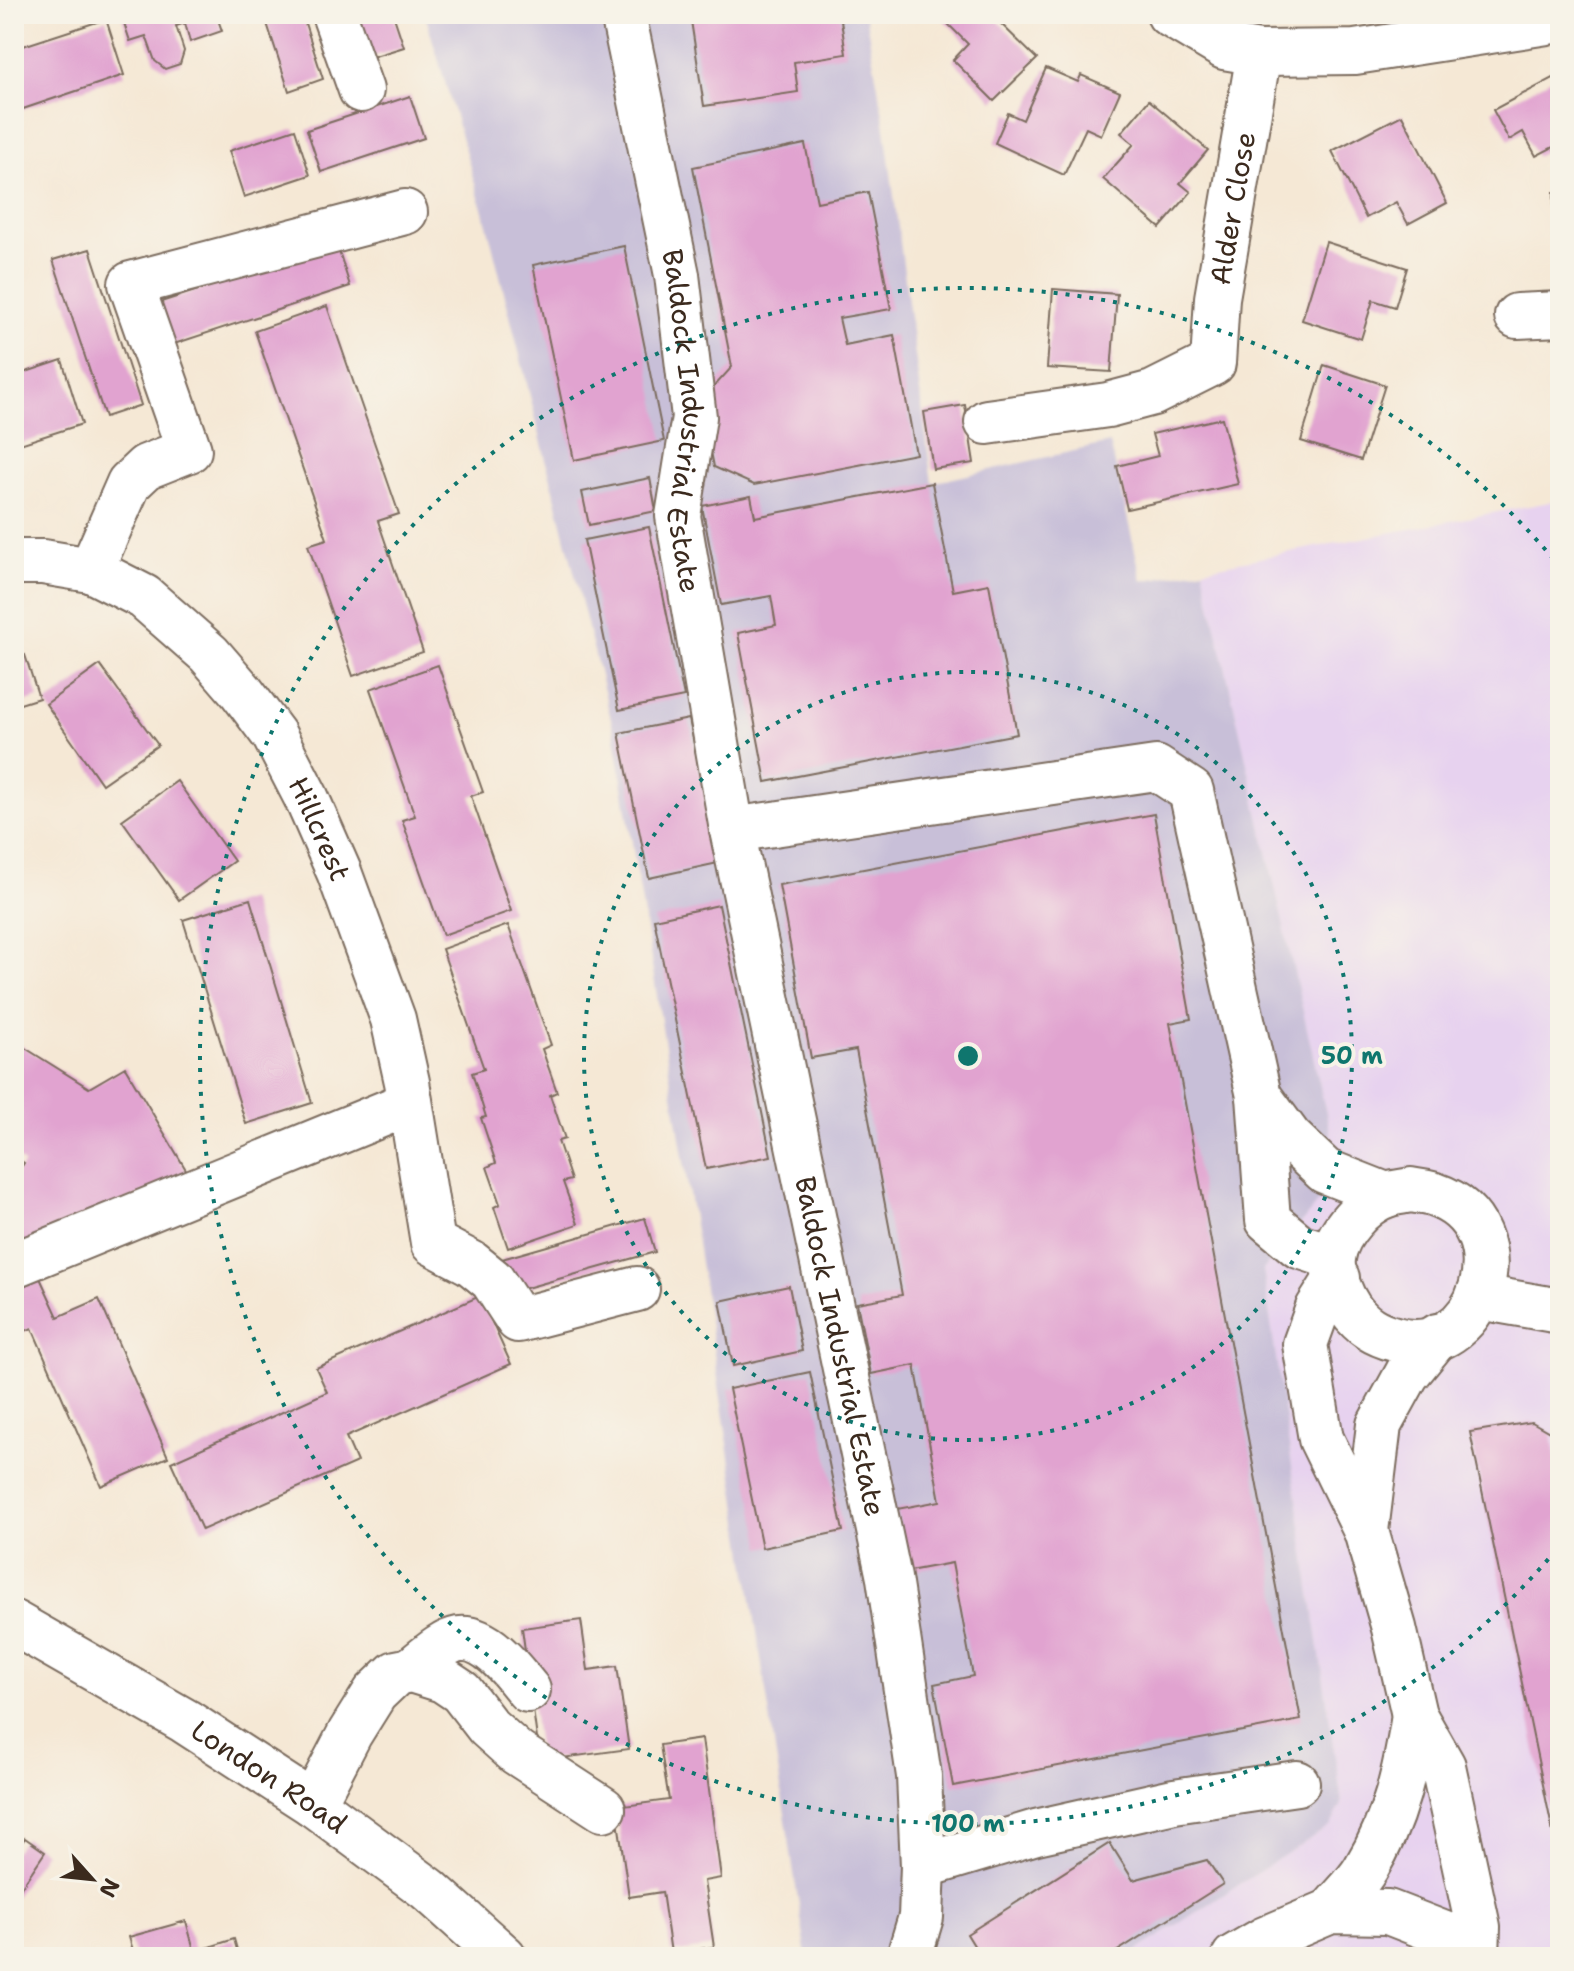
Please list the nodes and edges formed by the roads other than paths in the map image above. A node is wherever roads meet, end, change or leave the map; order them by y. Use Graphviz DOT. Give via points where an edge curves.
graph roads {
  1 [pos="334,14"];
  2 [pos="623,14"];
  3 [pos="1169,14"];
  4 [pos="1560,20"];
  5 [pos="1259,53"];
  6 [pos="361,90"];
  7 [pos="405,212"];
  8 [pos="1560,314"];
  9 [pos="1517,316"];
  10 [pos="987,422"];
  11 [pos="14,562"];
  12 [pos="91,570"];
  13 [pos="732,830"];
  14 [pos="1259,1096"];
  15 [pos="410,1103"];
  16 [pos="1386,1195"];
  17 [pos="14,1265"];
  18 [pos="1335,1268"];
  19 [pos="637,1289"];
  20 [pos="1480,1297"];
  21 [pos="1558,1318"];
  22 [pos="1438,1336"];
  23 [pos="1366,1531"];
  24 [pos="14,1623"];
  25 [pos="411,1670"];
  26 [pos="528,1690"];
  27 [pos="1414,1715"];
  28 [pos="1297,1783"];
  29 [pos="313,1804"];
  30 [pos="603,1809"];
  31 [pos="923,1866"];
  32 [pos="1331,1911"];
  33 [pos="1254,1951"];
  34 [pos="504,1957"];
  35 [pos="909,1957"];
  36 [pos="1475,1957"];
  1 -- 6 [label="street"];
  2 -- 13 [label="street, Baldock Industrial Estate" via="677,275 694,417 678,516"];
  3 -- 5 [label="street" via="1224,47"];
  4 -- 5 [label="street" via="1355,52"];
  5 -- 10 [label="street, Alder Close" via="1217,298 1213,363 1153,393 1108,405"];
  7 -- 12 [label="street" via="131,284 189,450 146,467 129,483"];
  8 -- 9 [label="street"];
  11 -- 12 [label="street, Hillcrest"];
  12 -- 15 [label="street, Hillcrest" via="144,597 172,620 209,654 274,735 345,886 393,1019"];
  13 -- 14 [label="street" via="1156,768 1191,791"];
  13 -- 31 [label="street, Baldock Industrial Estate" via="889,1578 919,1776"];
  14 -- 16 [label="street" via="1290,1138 1325,1171"];
  14 -- 18 [label="street" via="1268,1220"];
  15 -- 17 [label="street"];
  15 -- 19 [label="street, Hillcrest" via="433,1243 492,1280 518,1320"];
  16 -- 18 [label="street" via="1363,1208 1346,1227"];
  16 -- 20 [label="street" via="1411,1190 1436,1195 1461,1209 1479,1233 1487,1260"];
  18 -- 22 [label="street" via="1344,1301 1378,1334 1401,1341"];
  18 -- 23 [label="street" via="1305,1344 1321,1439"];
  20 -- 21 [label="street"];
  20 -- 22 [label="street" via="1456,1327"];
  22 -- 23 [label="street" via="1407,1374 1379,1425"];
  23 -- 27 [label="street"];
  24 -- 29 [label="street, London Road" via="185,1721"];
  25 -- 26 [label="street" via="451,1642 471,1641 509,1667"];
  25 -- 29 [label="street" via="396,1673 375,1693"];
  25 -- 30 [label="street" via="461,1692 517,1753"];
  27 -- 32 [label="street" via="1392,1816 1365,1870"];
  27 -- 36 [label="street" via="1443,1766 1478,1927"];
  28 -- 31 [label="street" via="1128,1811"];
  29 -- 34 [label="street, London Road" via="428,1889"];
  31 -- 35 [label="street, Baldock Industrial Estate" via="921,1917"];
  32 -- 33 [label="street"];
  32 -- 36 [label="street" via="1388,1912 1442,1933"];
}
